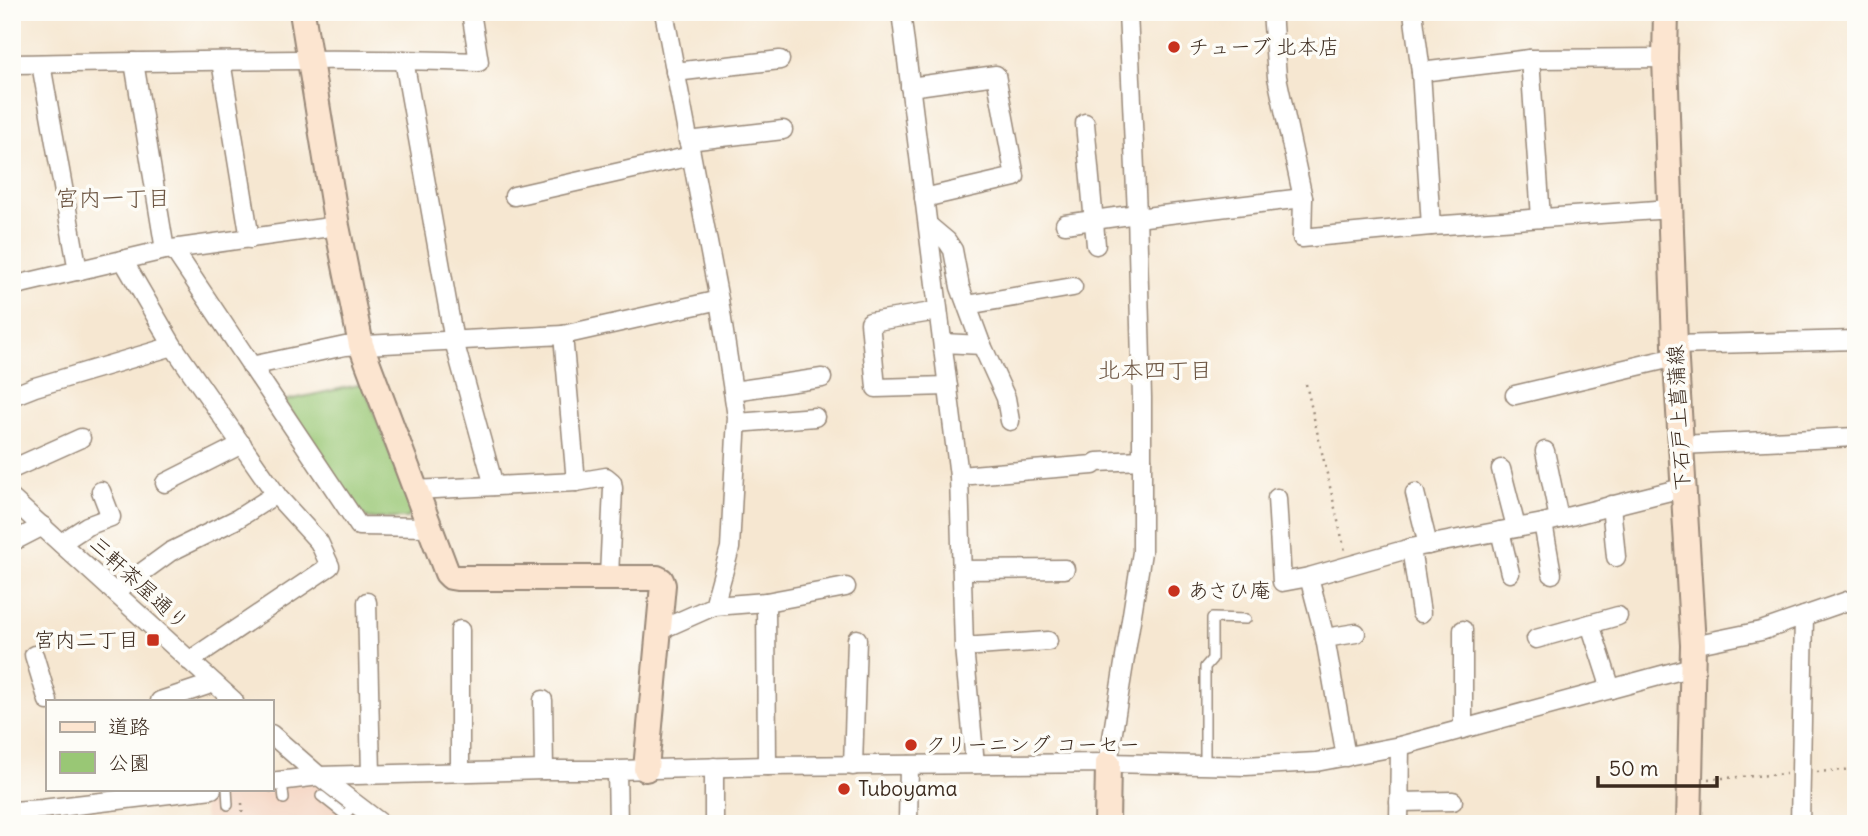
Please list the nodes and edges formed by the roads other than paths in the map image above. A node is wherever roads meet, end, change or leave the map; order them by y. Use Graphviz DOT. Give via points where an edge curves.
graph roads {
  1 [pos="302,12"];
  2 [pos="471,12"];
  3 [pos="664,12"];
  4 [pos="901,12"];
  5 [pos="1128,12"];
  6 [pos="1272,12"];
  7 [pos="1413,12"];
  8 [pos="1666,12"];
  9 [pos="1665,58"];
  10 [pos="1530,59"];
  11 [pos="310,60"];
  12 [pos="404,60"];
  13 [pos="780,60"];
  14 [pos="221,61"];
  15 [pos="134,62"];
  16 [pos="12,64"];
  17 [pos="41,64"];
  18 [pos="675,72"];
  19 [pos="1421,72"];
  20 [pos="910,87"];
  21 [pos="1085,123"];
  22 [pos="783,130"];
  23 [pos="690,148"];
  24 [pos="514,196"];
  25 [pos="924,198"];
  26 [pos="1303,198"];
  27 [pos="1670,209"];
  28 [pos="1137,216"];
  29 [pos="1541,218"];
  30 [pos="1094,219"];
  31 [pos="1065,223"];
  32 [pos="928,225"];
  33 [pos="337,226"];
  34 [pos="1431,226"];
  35 [pos="250,239"];
  36 [pos="1096,245"];
  37 [pos="170,250"];
  38 [pos="123,260"];
  39 [pos="78,271"];
  40 [pos="12,286"];
  41 [pos="1073,287"];
  42 [pos="719,300"];
  43 [pos="967,304"];
  44 [pos="939,311"];
  45 [pos="563,335"];
  46 [pos="1856,340"];
  47 [pos="454,341"];
  48 [pos="943,343"];
  49 [pos="360,345"];
  50 [pos="982,345"];
  51 [pos="173,346"];
  52 [pos="1675,351"];
  53 [pos="251,366"];
  54 [pos="822,379"];
  55 [pos="948,386"];
  56 [pos="733,391"];
  57 [pos="1515,395"];
  58 [pos="12,396"];
  59 [pos="815,416"];
  60 [pos="1010,421"];
  61 [pos="737,423"];
  62 [pos="1856,437"];
  63 [pos="81,438"];
  64 [pos="242,444"];
  65 [pos="1680,445"];
  66 [pos="1545,450"];
  67 [pos="1142,460"];
  68 [pos="1501,468"];
  69 [pos="12,469"];
  70 [pos="959,476"];
  71 [pos="576,482"];
  72 [pos="165,483"];
  73 [pos="494,486"];
  74 [pos="1682,488"];
  75 [pos="414,490"];
  76 [pos="101,491"];
  77 [pos="1415,493"];
  78 [pos="276,494"];
  79 [pos="1277,498"];
  80 [pos="14,502"];
  81 [pos="1611,505"];
  82 [pos="1551,521"];
  83 [pos="43,526"];
  84 [pos="430,527"];
  85 [pos="1508,529"];
  86 [pos="12,542"];
  87 [pos="61,543"];
  88 [pos="1419,547"];
  89 [pos="1616,557"];
  90 [pos="1065,569"];
  91 [pos="962,570"];
  92 [pos="1510,573"];
  93 [pos="1552,574"];
  94 [pos="609,577"];
  95 [pos="1309,577"];
  96 [pos="846,587"];
  97 [pos="116,592"];
  98 [pos="1856,598"];
  99 [pos="368,602"];
  100 [pos="766,602"];
  101 [pos="714,606"];
  102 [pos="1421,613"];
  103 [pos="1618,616"];
  104 [pos="1804,616"];
  105 [pos="1246,620"];
  106 [pos="1590,624"];
  107 [pos="660,630"];
  108 [pos="460,631"];
  109 [pos="1463,631"];
  110 [pos="1356,633"];
  111 [pos="1325,638"];
  112 [pos="856,639"];
  113 [pos="1536,639"];
  114 [pos="1048,641"];
  115 [pos="964,647"];
  116 [pos="34,655"];
  117 [pos="1692,656"];
  118 [pos="189,661"];
  119 [pos="214,683"];
  120 [pos="1611,689"];
  121 [pos="48,700"];
  122 [pos="163,700"];
  123 [pos="233,700"];
  124 [pos="543,700"];
  125 [pos="1463,729"];
  126 [pos="273,736"];
  127 [pos="1400,746"];
  128 [pos="1346,757"];
  129 [pos="1108,763"];
  130 [pos="975,764"];
  131 [pos="909,765"];
  132 [pos="1205,765"];
  133 [pos="767,766"];
  134 [pos="853,766"];
  135 [pos="713,768"];
  136 [pos="646,769"];
  137 [pos="544,770"];
  138 [pos="617,770"];
  139 [pos="460,772"];
  140 [pos="371,774"];
  141 [pos="319,776"];
  142 [pos="276,781"];
  143 [pos="204,790"];
  144 [pos="227,790"];
  145 [pos="321,796"];
  146 [pos="284,799"];
  147 [pos="1453,801"];
  148 [pos="1399,802"];
  149 [pos="355,804"];
  150 [pos="228,805"];
  151 [pos="12,811"];
  152 [pos="382,824"];
  153 [pos="618,824"];
  154 [pos="714,824"];
  155 [pos="908,824"];
  156 [pos="1107,824"];
  157 [pos="1399,824"];
  158 [pos="1689,824"];
  159 [pos="1800,824"];
  1 -- 11 [label="street"];
  2 -- 12 [label="street" via="479,62"];
  3 -- 18 [label="street"];
  4 -- 20 [label="street"];
  5 -- 28 [label="street"];
  6 -- 26 [label="street" via="1277,77"];
  7 -- 19 [label="street"];
  8 -- 9 [label="street, 下石戸上菖蒲線"];
  9 -- 10 [label="street"];
  9 -- 27 [label="street, 下石戸上菖蒲線"];
  10 -- 19 [label="street"];
  10 -- 29 [label="street"];
  11 -- 12 [label="street"];
  11 -- 14 [label="street"];
  11 -- 33 [label="street"];
  12 -- 47 [label="street"];
  13 -- 18 [label="street"];
  14 -- 15 [label="street"];
  14 -- 35 [label="street"];
  15 -- 17 [label="street"];
  15 -- 37 [label="street"];
  16 -- 17 [label="street"];
  17 -- 39 [label="street"];
  18 -- 23 [label="street"];
  19 -- 34 [label="street"];
  20 -- 25 [label="street"];
  20 -- 25 [label="street" via="996,75 1015,177"];
  21 -- 30 [label="street"];
  22 -- 23 [label="street"];
  23 -- 24 [label="street"];
  23 -- 42 [label="street"];
  25 -- 32 [label="street"];
  26 -- 28 [label="street"];
  26 -- 34 [label="street" via="1302,238"];
  27 -- 29 [label="street"];
  27 -- 52 [label="street, 下石戸上菖蒲線"];
  28 -- 30 [label="street"];
  28 -- 67 [label="street"];
  29 -- 34 [label="street"];
  30 -- 31 [label="street"];
  30 -- 36 [label="street"];
  32 -- 43 [label="street" via="953,250"];
  32 -- 44 [label="street"];
  33 -- 35 [label="street"];
  33 -- 49 [label="street"];
  35 -- 37 [label="street"];
  37 -- 38 [label="street"];
  37 -- 53 [label="street"];
  38 -- 39 [label="street"];
  38 -- 51 [label="street"];
  39 -- 40 [label="street"];
  41 -- 43 [label="street"];
  42 -- 45 [label="street"];
  42 -- 56 [label="street"];
  43 -- 50 [label="street"];
  44 -- 48 [label="street"];
  44 -- 55 [label="street" via="870,322 876,388"];
  45 -- 47 [label="street"];
  45 -- 71 [label="street"];
  46 -- 52 [label="street"];
  47 -- 49 [label="street"];
  47 -- 73 [label="street"];
  48 -- 50 [label="street"];
  48 -- 55 [label="street"];
  49 -- 53 [label="street"];
  49 -- 75 [label="street"];
  50 -- 60 [label="street" via="1006,398"];
  51 -- 58 [label="street"];
  51 -- 64 [label="street"];
  52 -- 57 [label="street"];
  52 -- 65 [label="street, 下石戸上菖蒲線"];
  53 -- 84 [label="street" via="359,526"];
  54 -- 56 [label="street"];
  55 -- 70 [label="street"];
  56 -- 61 [label="street"];
  59 -- 61 [label="street"];
  61 -- 101 [label="street" via="730,548"];
  62 -- 65 [label="street"];
  63 -- 69 [label="street"];
  64 -- 72 [label="street"];
  64 -- 78 [label="street"];
  65 -- 74 [label="street, 下石戸上菖蒲線"];
  66 -- 82 [label="street"];
  67 -- 70 [label="street"];
  67 -- 129 [label="street" via="1142,552"];
  68 -- 85 [label="street"];
  70 -- 91 [label="street"];
  71 -- 73 [label="street"];
  71 -- 94 [label="street" via="606,477 612,482"];
  73 -- 75 [label="street"];
  74 -- 81 [label="street"];
  74 -- 117 [label="street, 下石戸上菖蒲線"];
  75 -- 84 [label="street"];
  76 -- 87 [label="street" via="111,517"];
  77 -- 88 [label="street"];
  78 -- 97 [label="street" via="170,552"];
  78 -- 118 [label="street" via="318,542 330,566"];
  79 -- 95 [label="street" via="1282,582"];
  80 -- 83 [label="street, 三軒茶屋通り"];
  81 -- 82 [label="street"];
  81 -- 89 [label="street"];
  82 -- 85 [label="street"];
  82 -- 93 [label="street"];
  83 -- 86 [label="street"];
  83 -- 87 [label="street, 三軒茶屋通り"];
  84 -- 94 [label="street" via="451,577"];
  85 -- 88 [label="street"];
  85 -- 92 [label="street"];
  87 -- 97 [label="street, 三軒茶屋通り"];
  88 -- 95 [label="street"];
  88 -- 102 [label="street"];
  90 -- 91 [label="street"];
  91 -- 115 [label="street"];
  94 -- 107 [label="street" via="661,580"];
  95 -- 111 [label="street"];
  96 -- 100 [label="street"];
  97 -- 118 [label="street, 三軒茶屋通り"];
  98 -- 104 [label="street"];
  99 -- 140 [label="street"];
  100 -- 101 [label="street"];
  100 -- 133 [label="street"];
  101 -- 107 [label="street"];
  103 -- 106 [label="street"];
  104 -- 117 [label="street"];
  104 -- 159 [label="street"];
  105 -- 132 [label="lane" via="1212,618 1212,659 1205,667"];
  106 -- 113 [label="street"];
  106 -- 120 [label="street"];
  107 -- 136 [label="street"];
  108 -- 139 [label="street"];
  109 -- 125 [label="street"];
  110 -- 111 [label="street"];
  111 -- 128 [label="street"];
  112 -- 134 [label="street"];
  114 -- 115 [label="street"];
  115 -- 130 [label="street"];
  116 -- 121 [label="street"];
  117 -- 120 [label="street"];
  117 -- 158 [label="street, 下石戸上菖蒲線"];
  118 -- 119 [label="street, 三軒茶屋通り"];
  119 -- 122 [label="street"];
  119 -- 123 [label="street, 三軒茶屋通り"];
  120 -- 125 [label="street"];
  124 -- 137 [label="street"];
  125 -- 127 [label="street"];
  126 -- 141 [label="street"];
  127 -- 128 [label="street"];
  127 -- 148 [label="street"];
  128 -- 132 [label="street"];
  129 -- 130 [label="street"];
  129 -- 132 [label="street"];
  129 -- 156 [label="street"];
  130 -- 131 [label="street"];
  131 -- 134 [label="street"];
  131 -- 155 [label="street"];
  133 -- 134 [label="street"];
  133 -- 135 [label="street"];
  135 -- 136 [label="street"];
  135 -- 154 [label="street"];
  136 -- 138 [label="street"];
  137 -- 138 [label="street"];
  137 -- 139 [label="street"];
  138 -- 153 [label="street"];
  139 -- 140 [label="street"];
  140 -- 141 [label="street"];
  141 -- 142 [label="street"];
  141 -- 149 [label="street"];
  142 -- 146 [label="lane"];
  143 -- 151 [label="street"];
  144 -- 150 [label="lane"];
  145 -- 149 [label="lane" via="345,815"];
  147 -- 148 [label="street"];
  148 -- 157 [label="street"];
  149 -- 152 [label="street"];
}
